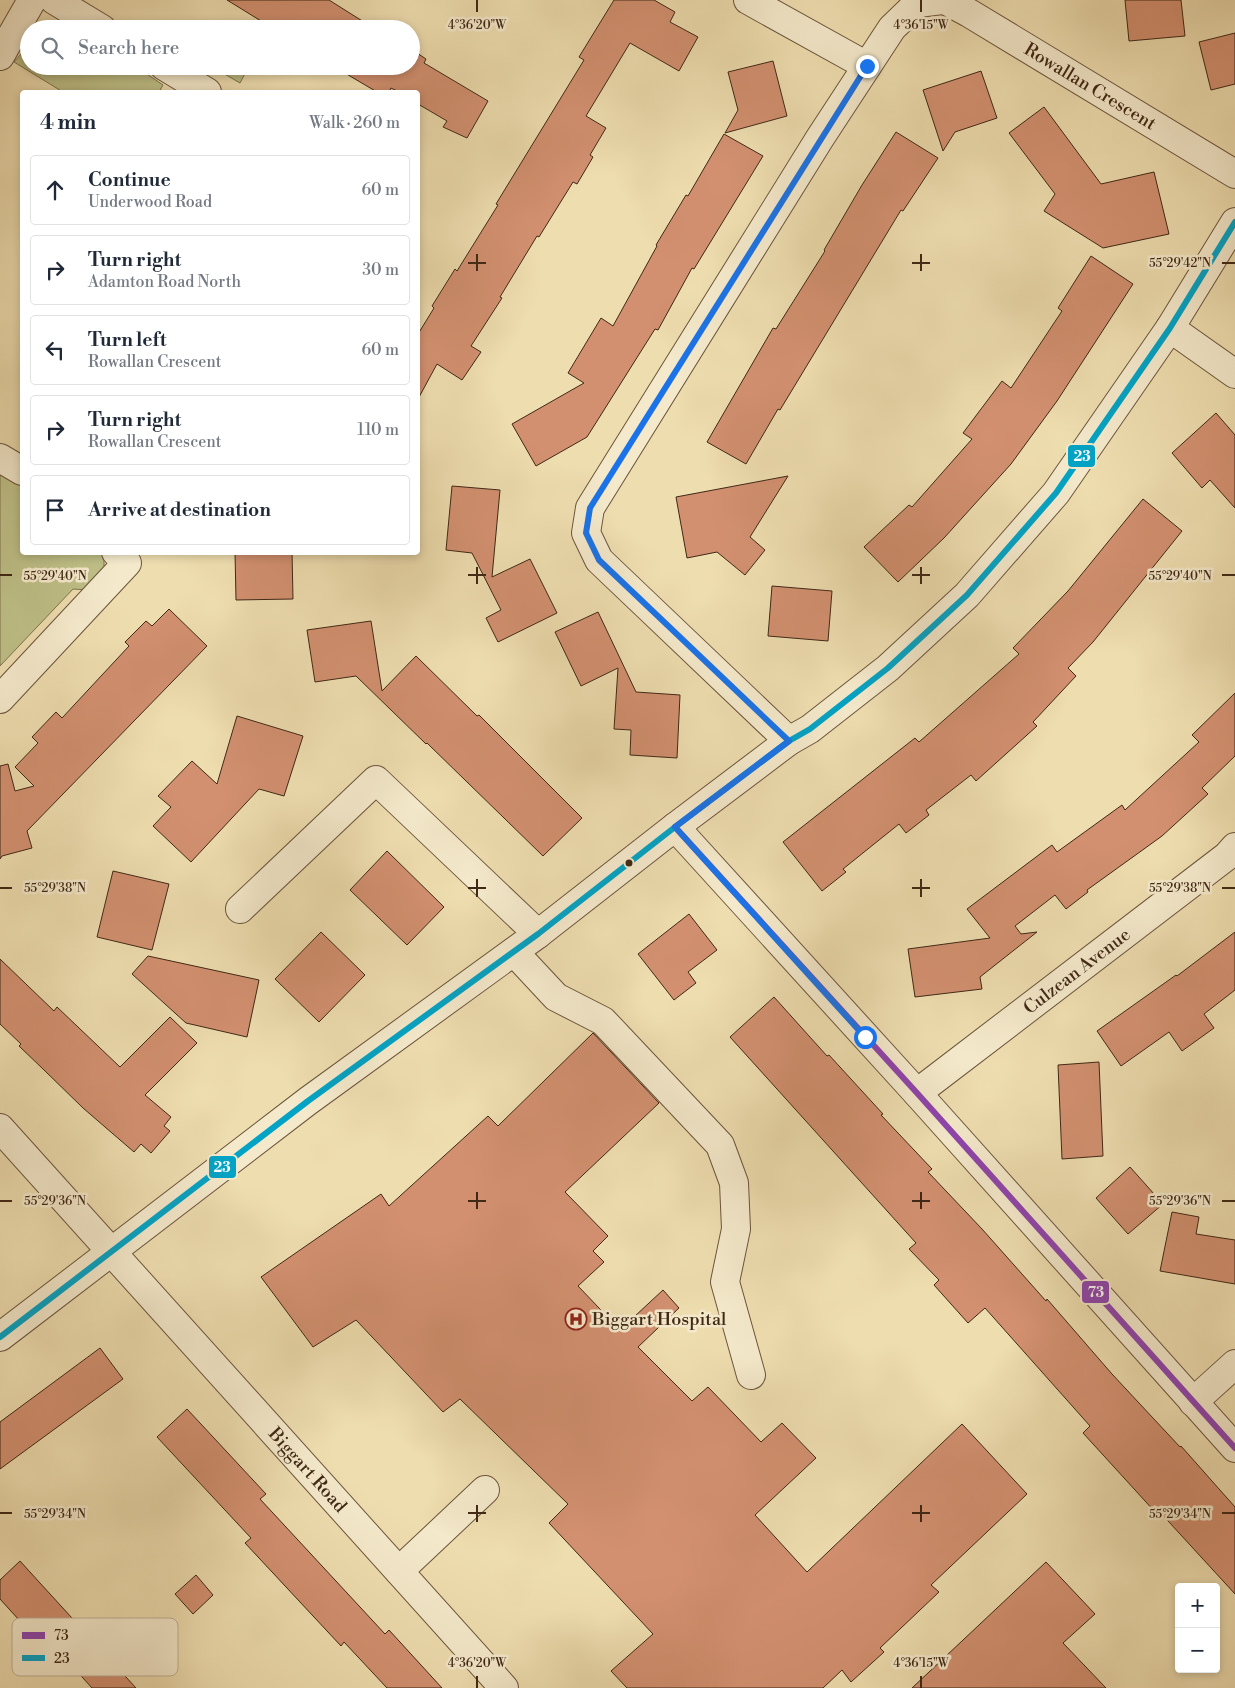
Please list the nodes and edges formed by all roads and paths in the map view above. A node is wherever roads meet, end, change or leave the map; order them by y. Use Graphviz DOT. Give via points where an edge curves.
graph roads {
  1 [pos="32,0"];
  2 [pos="54,0"];
  3 [pos="748,0"];
  4 [pos="944,0"];
  5 [pos="21,20"];
  6 [pos="87,20"];
  7 [pos="20,21"];
  8 [pos="0,56"];
  9 [pos="867,66"];
  10 [pos="179,75"];
  11 [pos="204,90"];
  12 [pos="1235,174"];
  13 [pos="1235,222"];
  14 [pos="1170,328"];
  15 [pos="1235,374"];
  16 [pos="0,458"];
  17 [pos="20,470"];
  18 [pos="119,555"];
  19 [pos="0,699"];
  20 [pos="789,741"];
  21 [pos="675,827"];
  22 [pos="1235,847"];
  23 [pos="240,909"];
  24 [pos="538,934"];
  25 [pos="514,952"];
  26 [pos="917,1093"];
  27 [pos="0,1128"];
  28 [pos="111,1251"];
  29 [pos="0,1337"];
  30 [pos="1235,1364"];
  31 [pos="751,1375"];
  32 [pos="1193,1402"];
  33 [pos="1235,1448"];
  34 [pos="485,1490"];
  35 [pos="399,1571"];
  36 [pos="504,1688"];
  1 -- 5 [label="street"];
  2 -- 6 [label="street"];
  3 -- 9 [label="street"];
  4 -- 9 [label="street, Rowallan Crescent" via="918,3 892,28"];
  4 -- 12 [label="street, Rowallan Crescent"];
  7 -- 8 [label="street"];
  9 -- 20 [label="street, Rowallan Crescent" via="590,508 586,533 599,560"];
  10 -- 11 [label="street"];
  13 -- 14 [label="street"];
  14 -- 15 [label="street"];
  14 -- 20 [label="street" via="1056,493 967,595 888,668 810,729"];
  16 -- 17 [label="street"];
  18 -- 19 [label="street" via="127,563"];
  20 -- 21 [label="street"];
  21 -- 24 [label="street"];
  21 -- 26 [label="street"];
  22 -- 26 [label="street, Culzean Avenue"];
  23 -- 24 [label="street" via="376,780"];
  24 -- 25 [label="street"];
  25 -- 28 [label="street" via="308,1101"];
  25 -- 31 [label="street" via="556,997 603,1021 720,1145 734,1184 736,1229 725,1282"];
  26 -- 32 [label="street"];
  27 -- 28 [label="street, Biggart Road"];
  28 -- 29 [label="street"];
  28 -- 35 [label="street, Biggart Road"];
  30 -- 32 [label="street"];
  32 -- 33 [label="street"];
  34 -- 35 [label="street"];
  35 -- 36 [label="street, Biggart Road"];
}
